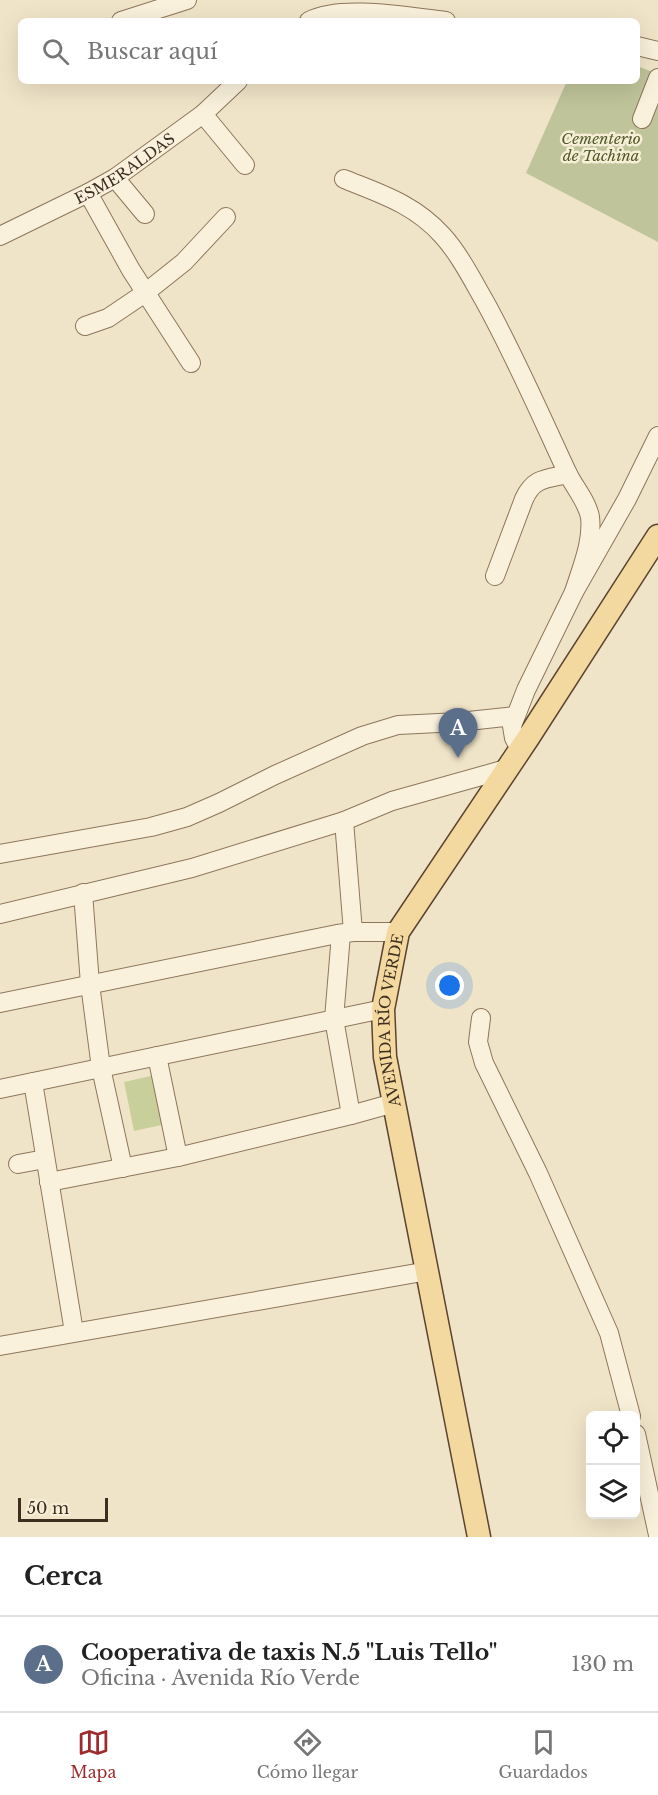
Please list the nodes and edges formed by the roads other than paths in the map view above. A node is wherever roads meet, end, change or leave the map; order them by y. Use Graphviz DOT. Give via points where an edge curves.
graph roads {
  1 [pos="187,0"];
  2 [pos="130,18"];
  3 [pos="318,18"];
  4 [pos="416,18"];
  5 [pos="640,47"];
  6 [pos="658,51"];
  7 [pos="658,78"];
  8 [pos="235,84"];
  9 [pos="202,114"];
  10 [pos="642,119"];
  11 [pos="245,165"];
  12 [pos="115,178"];
  13 [pos="344,179"];
  14 [pos="88,193"];
  15 [pos="145,214"];
  16 [pos="226,217"];
  17 [pos="0,236"];
  18 [pos="145,293"];
  19 [pos="85,326"];
  20 [pos="191,363"];
  21 [pos="658,436"];
  22 [pos="568,474"];
  23 [pos="658,536"];
  24 [pos="495,576"];
  25 [pos="574,592"];
  26 [pos="515,716"];
  27 [pos="520,749"];
  28 [pos="506,769"];
  29 [pos="344,821"];
  30 [pos="0,854"];
  31 [pos="83,893"];
  32 [pos="0,914"];
  33 [pos="398,932"];
  34 [pos="347,933"];
  35 [pos="90,984"];
  36 [pos="0,1002"];
  37 [pos="383,1009"];
  38 [pos="481,1018"];
  39 [pos="334,1019"];
  40 [pos="157,1056"];
  41 [pos="101,1068"];
  42 [pos="33,1082"];
  43 [pos="0,1089"];
  44 [pos="394,1103"];
  45 [pos="351,1116"];
  46 [pos="178,1157"];
  47 [pos="45,1159"];
  48 [pos="18,1164"];
  49 [pos="123,1168"];
  50 [pos="49,1182"];
  51 [pos="428,1271"];
  52 [pos="74,1332"];
  53 [pos="0,1346"];
  54 [pos="630,1411"];
  55 [pos="640,1452"];
  56 [pos="658,1535"];
  57 [pos="479,1537"];
  1 -- 2 [label="street"];
  3 -- 4 [label="street" via="357,12"];
  5 -- 6 [label="street"];
  7 -- 10 [label="street"];
  8 -- 9 [label="street, ESMERALDAS"];
  9 -- 11 [label="street"];
  9 -- 12 [label="street, ESMERALDAS"];
  12 -- 14 [label="street, ESMERALDAS"];
  12 -- 15 [label="street"];
  13 -- 22 [label="street" via="399,201 443,236 471,276 504,336"];
  14 -- 17 [label="street, ESMERALDAS"];
  14 -- 18 [label="street"];
  16 -- 18 [label="street" via="184,262"];
  18 -- 19 [label="street" via="108,318"];
  18 -- 20 [label="street"];
  21 -- 25 [label="street"];
  22 -- 24 [label="street" via="536,482 531,487"];
  22 -- 25 [label="street" via="590,518 588,544"];
  23 -- 27 [label="main road, AVENIDA RÍO VERDE"];
  25 -- 26 [label="street"];
  26 -- 27 [label="street" via="512,732"];
  26 -- 30 [label="street" via="398,725 352,740 187,817"];
  27 -- 28 [label="main road, AVENIDA RÍO VERDE"];
  28 -- 29 [label="street" via="392,801"];
  28 -- 33 [label="main road, AVENIDA RÍO VERDE"];
  29 -- 31 [label="street" via="192,868"];
  29 -- 34 [label="street"];
  31 -- 32 [label="street"];
  31 -- 35 [label="street"];
  33 -- 34 [label="street"];
  33 -- 37 [label="main road, AVENIDA RÍO VERDE"];
  34 -- 35 [label="street"];
  34 -- 39 [label="street"];
  35 -- 36 [label="street"];
  35 -- 41 [label="street"];
  37 -- 39 [label="street"];
  37 -- 44 [label="main road, AVENIDA RÍO VERDE" via="385,1058"];
  38 -- 54 [label="street" via="478,1042 484,1063 609,1332"];
  39 -- 40 [label="street"];
  39 -- 45 [label="street"];
  40 -- 41 [label="street"];
  40 -- 46 [label="street"];
  41 -- 42 [label="street"];
  41 -- 49 [label="street"];
  42 -- 43 [label="street"];
  42 -- 47 [label="street"];
  44 -- 45 [label="street"];
  44 -- 51 [label="main road, AVENIDA RÍO VERDE"];
  45 -- 46 [label="street"];
  46 -- 49 [label="street"];
  47 -- 48 [label="street"];
  47 -- 50 [label="street"];
  49 -- 50 [label="street"];
  50 -- 52 [label="street"];
  51 -- 52 [label="street"];
  51 -- 57 [label="main road, AVENIDA RÍO VERDE"];
  52 -- 53 [label="street"];
  55 -- 56 [label="street"];
}
